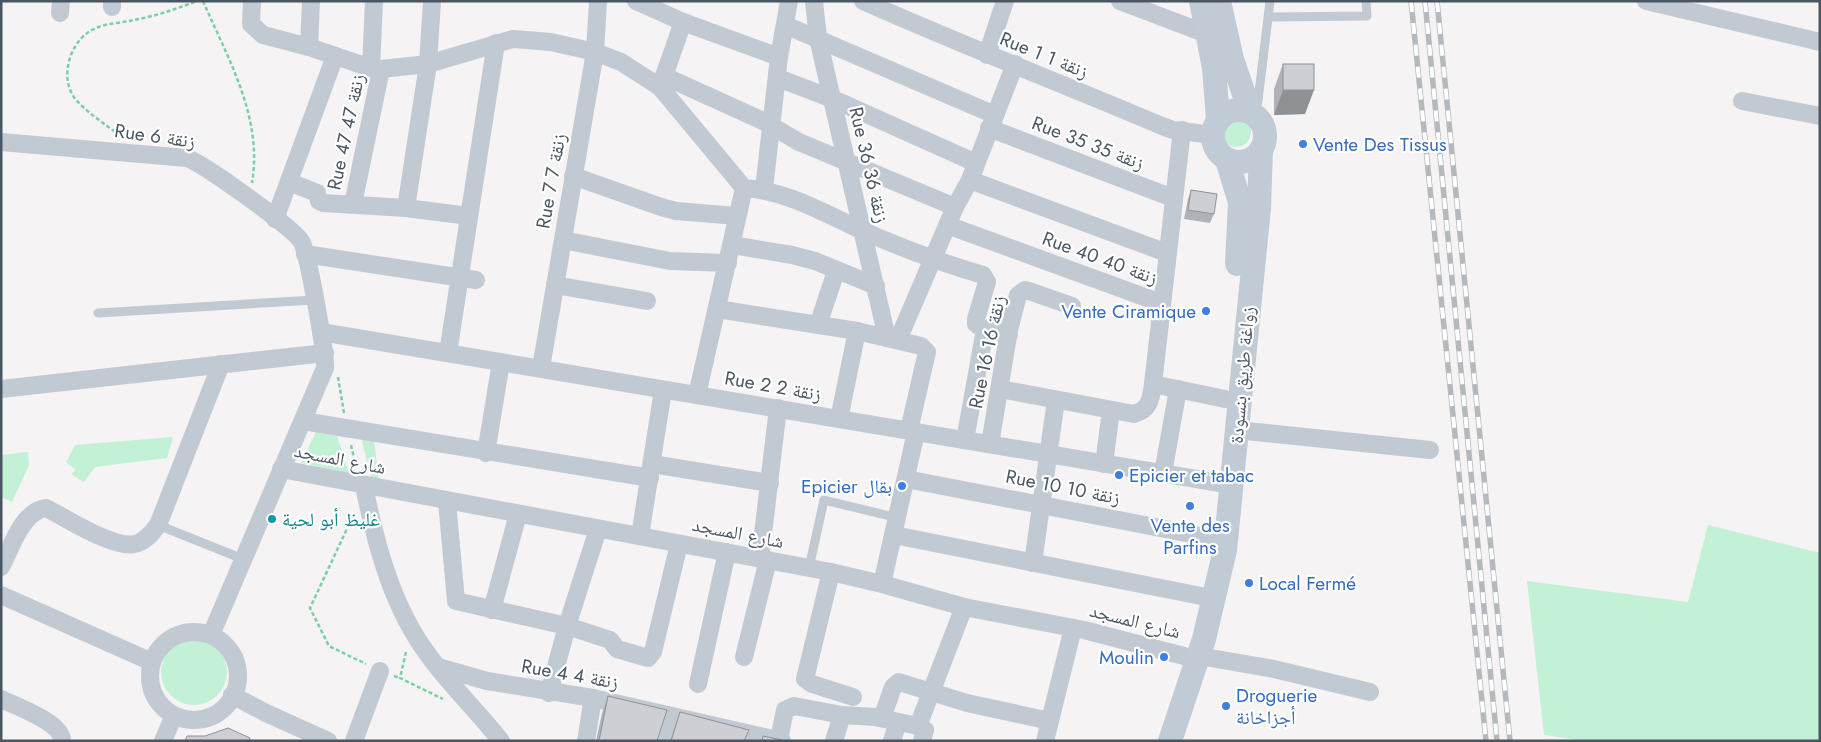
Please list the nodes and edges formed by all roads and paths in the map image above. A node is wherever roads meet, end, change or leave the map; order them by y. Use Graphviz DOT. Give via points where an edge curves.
graph roads {
  1 [pos="197,1"];
  2 [pos="203,1"];
  3 [pos="252,1"];
  4 [pos="311,1"];
  5 [pos="374,1"];
  6 [pos="432,1"];
  7 [pos="598,1"];
  8 [pos="636,1"];
  9 [pos="789,1"];
  10 [pos="814,1"];
  11 [pos="863,1"];
  12 [pos="1005,1"];
  13 [pos="1120,1"];
  14 [pos="1201,1"];
  15 [pos="1219,1"];
  16 [pos="1270,1"];
  17 [pos="1366,1"];
  18 [pos="1646,1"];
  19 [pos="1269,17"];
  20 [pos="684,22"];
  21 [pos="785,25"];
  22 [pos="1207,34"];
  23 [pos="818,38"];
  24 [pos="1820,42"];
  25 [pos="496,43"];
  26 [pos="309,47"];
  27 [pos="594,52"];
  28 [pos="987,55"];
  29 [pos="335,56"];
  30 [pos="779,57"];
  31 [pos="428,64"];
  32 [pos="1015,64"];
  33 [pos="376,69"];
  34 [pos="778,78"];
  35 [pos="662,82"];
  36 [pos="832,99"];
  37 [pos="1742,101"];
  38 [pos="1253,114"];
  39 [pos="1820,116"];
  40 [pos="992,121"];
  41 [pos="771,127"];
  42 [pos="1215,127"];
  43 [pos="1182,130"];
  44 [pos="1,142"];
  45 [pos="1260,150"];
  46 [pos="143,154"];
  47 [pos="1227,160"];
  48 [pos="846,163"];
  49 [pos="976,163"];
  50 [pos="574,176"];
  51 [pos="970,180"];
  52 [pos="289,182"];
  53 [pos="744,188"];
  54 [pos="764,189"];
  55 [pos="248,198"];
  56 [pos="1173,198"];
  57 [pos="352,204"];
  58 [pos="955,207"];
  59 [pos="406,208"];
  60 [pos="469,216"];
  61 [pos="737,216"];
  62 [pos="275,220"];
  63 [pos="947,225"];
  64 [pos="862,230"];
  65 [pos="563,240"];
  66 [pos="732,245"];
  67 [pos="304,250"];
  68 [pos="1167,253"];
  69 [pos="932,259"];
  70 [pos="728,263"];
  71 [pos="836,271"];
  72 [pos="469,279"];
  73 [pos="555,285"];
  74 [pos="876,286"];
  75 [pos="314,300"];
  76 [pos="647,301"];
  77 [pos="1161,303"];
  78 [pos="1072,306"];
  79 [pos="717,309"];
  80 [pos="98,313"];
  81 [pos="818,325"];
  82 [pos="985,329"];
  83 [pos="857,331"];
  84 [pos="321,332"];
  85 [pos="1009,334"];
  86 [pos="892,339"];
  87 [pos="325,353"];
  88 [pos="448,353"];
  89 [pos="501,362"];
  90 [pos="220,364"];
  91 [pos="541,368"];
  92 [pos="1153,384"];
  93 [pos="1178,389"];
  94 [pos="1,390"];
  95 [pos="663,390"];
  96 [pos="1000,390"];
  97 [pos="697,395"];
  98 [pos="1225,398"];
  99 [pos="1056,400"];
  100 [pos="778,408"];
  101 [pos="1112,410"];
  102 [pos="839,418"];
  103 [pos="303,421"];
  104 [pos="1237,430"];
  105 [pos="913,431"];
  106 [pos="965,440"];
  107 [pos="990,444"];
  108 [pos="1430,450"];
  109 [pos="486,453"];
  110 [pos="1048,454"];
  111 [pos="1104,464"];
  112 [pos="281,469"];
  113 [pos="651,472"];
  114 [pos="1163,473"];
  115 [pos="906,479"];
  116 [pos="770,483"];
  117 [pos="1225,484"];
  118 [pos="364,486"];
  119 [pos="447,501"];
  120 [pos="1041,505"];
  121 [pos="518,514"];
  122 [pos="352,518"];
  123 [pos="898,518"];
  124 [pos="158,525"];
  125 [pos="598,529"];
  126 [pos="894,535"];
  127 [pos="640,536"];
  128 [pos="1212,538"];
  129 [pos="679,544"];
  130 [pos="727,552"];
  131 [pos="243,558"];
  132 [pos="764,559"];
  133 [pos="1033,562"];
  134 [pos="1,567"];
  135 [pos="809,568"];
  136 [pos="831,572"];
  137 [pos="882,584"];
  138 [pos="1,595"];
  139 [pos="1201,596"];
  140 [pos="964,607"];
  141 [pos="492,610"];
  142 [pos="567,626"];
  143 [pos="1073,628"];
  144 [pos="211,635"];
  145 [pos="1191,656"];
  146 [pos="744,657"];
  147 [pos="152,662"];
  148 [pos="438,667"];
  149 [pos="380,671"];
  150 [pos="400,678"];
  151 [pos="698,684"];
  152 [pos="931,692"];
  153 [pos="1370,692"];
  154 [pos="549,693"];
  155 [pos="232,696"];
  156 [pos="853,697"];
  157 [pos="593,698"];
  158 [pos="1,699"];
  159 [pos="174,715"];
  160 [pos="842,715"];
  161 [pos="674,717"];
  162 [pos="890,720"];
  163 [pos="1050,722"];
  164 [pos="920,733"];
  165 [pos="752,737"];
  166 [pos="318,739"];
  167 [pos="780,740"];
  168 [pos="62,741"];
  169 [pos="164,741"];
  170 [pos="354,741"];
  171 [pos="501,741"];
  172 [pos="586,741"];
  173 [pos="667,741"];
  174 [pos="834,741"];
  175 [pos="892,741"];
  176 [pos="1046,741"];
  177 [pos="1154,741"];
  178 [pos="1170,741"];
  1 -- 46 [label="path" via="169,12 96,28 82,38 70,56 67,71 69,90 78,102"];
  2 -- 55 [label="path" via="250,116 255,162"];
  3 -- 26 [label="street" via="251,24 257,31"];
  4 -- 26 [label="street"];
  5 -- 33 [label="street, Rue 47 زنقة 47"];
  6 -- 31 [label="street"];
  7 -- 27 [label="street, Rue 7 زنقة 7"];
  8 -- 20 [label="street"];
  9 -- 21 [label="street"];
  10 -- 23 [label="street, Rue 36 زنقة 36"];
  11 -- 28 [label="street, Rue 1 زنقة 1"];
  12 -- 28 [label="street"];
  13 -- 22 [label="street"];
  14 -- 22 [label="main road"];
  15 -- 38 [label="main road" via="1232,59"];
  16 -- 19 [label="lane"];
  17 -- 19 [label="lane" via="1367,16"];
  18 -- 24 [label="street"];
  19 -- 38 [label="lane"];
  20 -- 30 [label="street"];
  20 -- 35 [label="street"];
  21 -- 23 [label="street, Rue 35 زنقة 35"];
  21 -- 30 [label="street"];
  22 -- 42 [label="main road" via="1214,68"];
  23 -- 36 [label="street, Rue 36 زنقة 36"];
  23 -- 40 [label="street, Rue 35 زنقة 35"];
  25 -- 27 [label="street" via="533,39"];
  25 -- 31 [label="street"];
  25 -- 60 [label="street"];
  26 -- 29 [label="street"];
  27 -- 35 [label="street"];
  27 -- 50 [label="street, Rue 7 زنقة 7"];
  28 -- 32 [label="street, Rue 1 زنقة 1"];
  29 -- 33 [label="street"];
  29 -- 52 [label="street"];
  30 -- 34 [label="street"];
  31 -- 33 [label="street"];
  31 -- 59 [label="street"];
  32 -- 40 [label="street"];
  32 -- 43 [label="street, Rue 1 زنقة 1" via="1162,126"];
  33 -- 57 [label="street, Rue 47 زنقة 47"];
  34 -- 36 [label="street"];
  34 -- 41 [label="street"];
  35 -- 41 [label="street"];
  35 -- 53 [label="street"];
  36 -- 48 [label="street, Rue 36 زنقة 36"];
  36 -- 49 [label="street"];
  37 -- 39 [label="street"];
  38 -- 42 [label="main road" via="1233,111"];
  38 -- 45 [label="main road" via="1265,135"];
  40 -- 49 [label="street"];
  40 -- 56 [label="street, Rue 35 زنقة 35"];
  41 -- 48 [label="street"];
  41 -- 54 [label="street"];
  42 -- 43 [label="street, Rue 1 زنقة 1"];
  42 -- 47 [label="main road" via="1215,148"];
  43 -- 56 [label="street"];
  44 -- 46 [label="street, Rue 6 زنقة"];
  45 -- 47 [label="main road" via="1246,161"];
  45 -- 104 [label="main road, زواغة طريق بنسودة" via="1259,208"];
  46 -- 55 [label="street, Rue 6 زنقة" via="196,161"];
  47 -- 98 [label="main road, زواغة طريق بنسودة" via="1237,188 1240,218"];
  48 -- 58 [label="street"];
  48 -- 64 [label="street, Rue 36 زنقة 36"];
  49 -- 51 [label="street"];
  50 -- 61 [label="street" via="676,211"];
  50 -- 65 [label="street, Rue 7 زنقة 7"];
  51 -- 58 [label="street"];
  51 -- 68 [label="street"];
  52 -- 57 [label="street" via="317,193 323,204"];
  52 -- 62 [label="street"];
  53 -- 54 [label="street"];
  53 -- 61 [label="street"];
  54 -- 64 [label="street" via="797,199"];
  55 -- 62 [label="street, Rue 6 زنقة"];
  56 -- 68 [label="street"];
  57 -- 59 [label="street"];
  58 -- 63 [label="street"];
  59 -- 60 [label="street"];
  60 -- 72 [label="street"];
  61 -- 66 [label="street"];
  62 -- 67 [label="street, Rue 6 زنقة" via="299,238"];
  63 -- 69 [label="street"];
  63 -- 77 [label="street, Rue 40 زنقة 40"];
  64 -- 69 [label="street"];
  64 -- 74 [label="street, Rue 36 زنقة 36"];
  65 -- 70 [label="street" via="670,261"];
  65 -- 73 [label="street, Rue 7 زنقة 7"];
  66 -- 70 [label="street"];
  66 -- 71 [label="street" via="792,255"];
  67 -- 72 [label="street"];
  67 -- 75 [label="street"];
  68 -- 77 [label="street"];
  69 -- 82 [label="street" via="986,278 976,318 976,324"];
  69 -- 86 [label="street"];
  70 -- 79 [label="street"];
  71 -- 74 [label="street"];
  71 -- 81 [label="street"];
  72 -- 88 [label="street"];
  73 -- 76 [label="street"];
  73 -- 91 [label="street, Rue 7 زنقة 7"];
  74 -- 86 [label="street, Rue 36 زنقة 36"];
  75 -- 80 [label="lane"];
  75 -- 84 [label="street"];
  77 -- 92 [label="street, Rue 40 زنقة 40"];
  78 -- 85 [label="street, Rue 16 زنقة 16" via="1029,291 1021,292"];
  79 -- 81 [label="street"];
  79 -- 97 [label="street"];
  81 -- 83 [label="street"];
  82 -- 85 [label="street"];
  82 -- 106 [label="street"];
  83 -- 86 [label="street"];
  83 -- 102 [label="street"];
  84 -- 87 [label="street"];
  84 -- 88 [label="street, Rue 2 زنقة 2"];
  85 -- 96 [label="street, Rue 16 زنقة 16"];
  86 -- 105 [label="street" via="921,346 927,352"];
  87 -- 90 [label="street"];
  87 -- 103 [label="street" via="325,368"];
  88 -- 89 [label="street, Rue 2 زنقة 2"];
  89 -- 91 [label="street, Rue 2 زنقة 2"];
  89 -- 109 [label="street"];
  90 -- 94 [label="street"];
  90 -- 124 [label="street"];
  91 -- 95 [label="street, Rue 2 زنقة 2"];
  92 -- 93 [label="street"];
  92 -- 101 [label="street, Rue 40 زنقة 40" via="1150,403 1141,412"];
  93 -- 98 [label="street"];
  93 -- 114 [label="street"];
  95 -- 97 [label="street, Rue 2 زنقة 2"];
  95 -- 113 [label="street"];
  96 -- 99 [label="street, Rue 40 زنقة 40"];
  96 -- 107 [label="street, Rue 16 زنقة 16"];
  97 -- 100 [label="street, Rue 2 زنقة 2"];
  98 -- 117 [label="main road, زواغة طريق بنسودة"];
  99 -- 101 [label="street, Rue 40 زنقة 40"];
  99 -- 110 [label="street"];
  100 -- 102 [label="street, Rue 2 زنقة 2"];
  100 -- 116 [label="street"];
  101 -- 111 [label="street"];
  102 -- 105 [label="street, Rue 2 زنقة 2"];
  103 -- 109 [label="street"];
  103 -- 112 [label="street"];
  104 -- 108 [label="street"];
  104 -- 117 [label="main road, زواغة طريق بنسودة"];
  105 -- 106 [label="street, Rue 2 زنقة 2"];
  105 -- 115 [label="street"];
  106 -- 107 [label="street, Rue 2 زنقة 2"];
  107 -- 110 [label="street, Rue 2 زنقة 2"];
  109 -- 113 [label="street"];
  110 -- 111 [label="street, Rue 2 زنقة 2"];
  110 -- 120 [label="street"];
  111 -- 114 [label="street, Rue 2 زنقة 2"];
  112 -- 118 [label="street, شارع المسجد"];
  112 -- 131 [label="street"];
  113 -- 116 [label="street"];
  113 -- 127 [label="street"];
  114 -- 117 [label="street, Rue 2 زنقة 2"];
  115 -- 120 [label="street, Rue 10 زنقة 10"];
  115 -- 123 [label="street"];
  116 -- 132 [label="street"];
  117 -- 128 [label="main road, زواغة طريق بنسودة"];
  117 -- 145 [label="main road, زواغة طريق بنسودة" via="1225,550"];
  118 -- 119 [label="street, شارع المسجد"];
  118 -- 148 [label="street" via="385,570 412,628"];
  119 -- 121 [label="street, شارع المسجد"];
  119 -- 141 [label="street" via="454,598"];
  120 -- 128 [label="street, Rue 10 زنقة 10"];
  120 -- 133 [label="street"];
  121 -- 125 [label="street, شارع المسجد"];
  121 -- 141 [label="street"];
  122 -- 149 [label="path" via="310,608 329,646"];
  123 -- 126 [label="street"];
  123 -- 135 [label="lane" via="824,500"];
  124 -- 131 [label="lane"];
  124 -- 134 [label="street" via="148,537 136,544 120,545 46,508 38,510 23,524"];
  125 -- 127 [label="street, شارع المسجد"];
  125 -- 142 [label="street"];
  126 -- 133 [label="street"];
  126 -- 137 [label="street"];
  127 -- 129 [label="street, شارع المسجد"];
  128 -- 139 [label="main road, زواغة طريق بنسودة"];
  129 -- 130 [label="street, شارع المسجد"];
  129 -- 142 [label="street" via="648,658 617,650 610,640"];
  130 -- 132 [label="street, شارع المسجد"];
  130 -- 151 [label="street"];
  131 -- 144 [label="street"];
  132 -- 135 [label="street, شارع المسجد"];
  132 -- 146 [label="street"];
  133 -- 139 [label="street"];
  135 -- 136 [label="street, شارع المسجد"];
  136 -- 137 [label="street, شارع المسجد"];
  136 -- 156 [label="street" via="805,680"];
  137 -- 140 [label="street, شارع المسجد"];
  138 -- 147 [label="street"];
  139 -- 145 [label="main road, زواغة طريق بنسودة"];
  140 -- 143 [label="street, شارع المسجد"];
  140 -- 152 [label="street"];
  141 -- 142 [label="street"];
  142 -- 154 [label="street"];
  143 -- 145 [label="street, شارع المسجد"];
  143 -- 163 [label="street"];
  144 -- 147 [label="street" via="194,632 177,635 163,645"];
  144 -- 155 [label="street" via="226,645 235,661 237,678"];
  145 -- 153 [label="street, شارع المسجد" via="1274,669"];
  145 -- 177 [label="main road, زواغة طريق بنسودة"];
  145 -- 178 [label="main road, زواغة طريق بنسودة"];
  147 -- 159 [label="street" via="150,679 154,695"];
  148 -- 154 [label="street, Rue 4 زنقة 4" via="487,682"];
  148 -- 171 [label="street"];
  149 -- 150 [label="path"];
  149 -- 170 [label="street"];
  152 -- 162 [label="street" via="899,682 893,687"];
  152 -- 163 [label="street"];
  152 -- 164 [label="street"];
  154 -- 157 [label="street, Rue 4 زنقة 4"];
  155 -- 159 [label="street" via="222,709 208,717 191,719"];
  155 -- 166 [label="street"];
  157 -- 161 [label="street, Rue 4 زنقة 4"];
  157 -- 172 [label="street"];
  158 -- 168 [label="street" via="46,720 56,728"];
  159 -- 169 [label="street"];
  160 -- 162 [label="street"];
  160 -- 167 [label="street" via="789,707 783,716"];
  160 -- 174 [label="street"];
  161 -- 165 [label="street, Rue 4 زنقة 4"];
  161 -- 173 [label="street"];
  162 -- 164 [label="street"];
  162 -- 175 [label="street"];
  163 -- 176 [label="street"];
  165 -- 167 [label="street, Rue 4 زنقة 4"];
}
